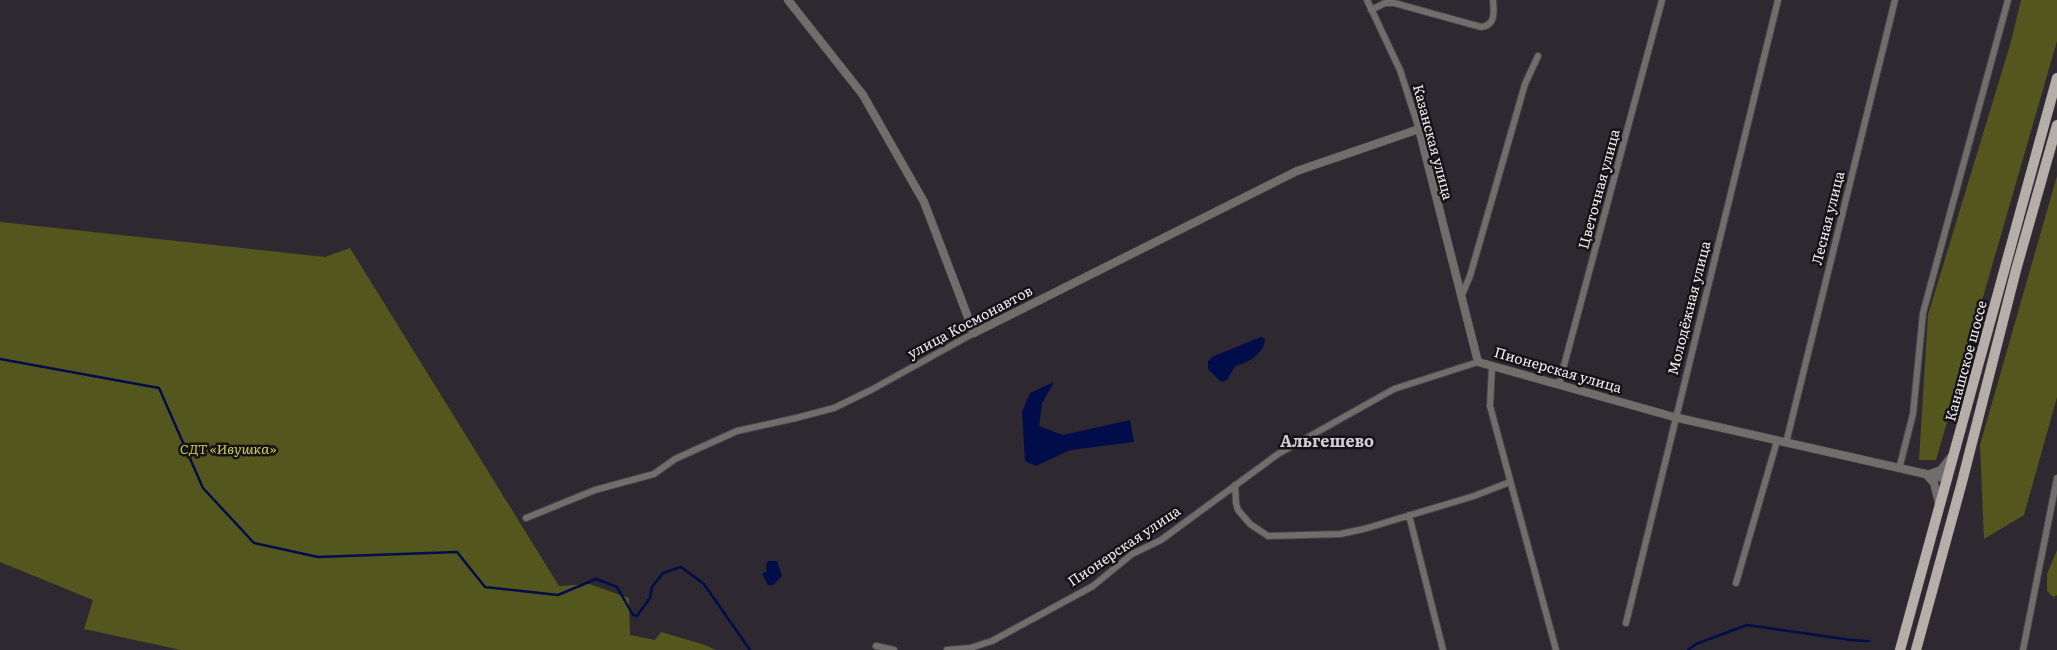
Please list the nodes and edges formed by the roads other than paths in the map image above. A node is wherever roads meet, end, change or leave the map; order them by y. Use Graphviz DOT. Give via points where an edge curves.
graph roads {
  1 [pos="788,0"];
  2 [pos="1367,0"];
  3 [pos="1493,0"];
  4 [pos="1662,0"];
  5 [pos="1778,0"];
  6 [pos="1895,0"];
  7 [pos="2008,0"];
  8 [pos="1371,10"];
  9 [pos="1538,56"];
  10 [pos="2057,78"];
  11 [pos="2057,125"];
  12 [pos="1419,129"];
  13 [pos="1461,296"];
  14 [pos="974,332"];
  15 [pos="1478,362"];
  16 [pos="1492,366"];
  17 [pos="1559,384"];
  18 [pos="1674,418"];
  19 [pos="1776,441"];
  20 [pos="1786,443"];
  21 [pos="1958,445"];
  22 [pos="1899,468"];
  23 [pos="1926,474"];
  24 [pos="2057,478"];
  25 [pos="1948,479"];
  26 [pos="1510,482"];
  27 [pos="1962,482"];
  28 [pos="1235,485"];
  29 [pos="1940,508"];
  30 [pos="1408,515"];
  31 [pos="526,518"];
  32 [pos="1736,583"];
  33 [pos="1626,623"];
  34 [pos="876,646"];
  35 [pos="894,650"];
  36 [pos="947,650"];
  37 [pos="1443,650"];
  38 [pos="1556,650"];
  39 [pos="1900,650"];
  40 [pos="1916,650"];
  41 [pos="2024,650"];
  1 -- 14 [label="street" via="863,95 924,202"];
  2 -- 8 [label="street, Казанская улица"];
  3 -- 8 [label="street" via="1492,22 1481,27 1394,3"];
  4 -- 17 [label="street, Цветочная улица"];
  5 -- 18 [label="street, Молодёжная улица"];
  6 -- 20 [label="street, Лесная улица"];
  7 -- 22 [label="street" via="1924,313 1913,414"];
  8 -- 12 [label="street, Казанская улица" via="1400,70"];
  9 -- 13 [label="street" via="1525,84"];
  10 -- 21 [label="main road, Канашское шоссе"];
  11 -- 27 [label="main road, Канашское шоссе"];
  12 -- 13 [label="street, Казанская улица"];
  12 -- 14 [label="street, улица Космонавтов" via="1297,171"];
  13 -- 15 [label="street, Казанская улица"];
  14 -- 31 [label="street, улица Космонавтов" via="834,408 737,431 675,459 654,474 595,490"];
  15 -- 16 [label="street, Пионерская улица"];
  15 -- 28 [label="street, Пионерская улица" via="1394,389 1278,454"];
  16 -- 17 [label="street, Пионерская улица"];
  16 -- 26 [label="street" via="1490,406"];
  17 -- 18 [label="street, Пионерская улица"];
  18 -- 19 [label="street, Пионерская улица"];
  18 -- 33 [label="street, Молодёжная улица"];
  19 -- 20 [label="street, Пионерская улица"];
  19 -- 32 [label="street"];
  20 -- 22 [label="street, Пионерская улица"];
  21 -- 23 [label="street" via="1942,470"];
  21 -- 25 [label="main road, Канашское шоссе"];
  22 -- 23 [label="street, Пионерская улица"];
  23 -- 25 [label="street, Пионерская улица"];
  23 -- 29 [label="street" via="1934,483"];
  24 -- 41 [label="street"];
  25 -- 27 [label="main road, Пионерская улица"];
  25 -- 29 [label="main road, Канашское шоссе"];
  26 -- 30 [label="street"];
  26 -- 38 [label="street"];
  27 -- 40 [label="main road, Канашское шоссе"];
  28 -- 30 [label="street" via="1238,510 1250,524 1268,536 1340,534"];
  28 -- 36 [label="street, Пионерская улица" via="1161,540 1132,554 1093,586 992,641 970,648"];
  29 -- 39 [label="main road, Канашское шоссе"];
  30 -- 37 [label="street"];
  34 -- 35 [label="street"];
}
